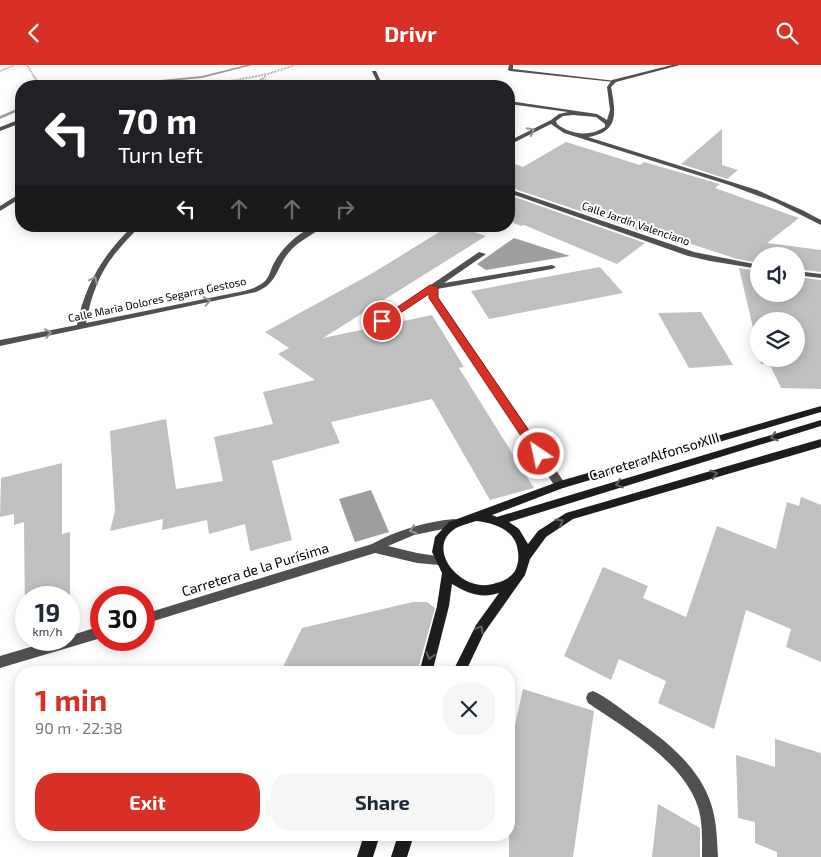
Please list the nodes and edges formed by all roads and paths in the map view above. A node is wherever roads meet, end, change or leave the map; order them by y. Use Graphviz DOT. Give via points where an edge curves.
graph roads {
  1 [pos="15,65"];
  2 [pos="26,65"];
  3 [pos="295,65"];
  4 [pos="511,65"];
  5 [pos="678,65"];
  6 [pos="0,71"];
  7 [pos="374,72"];
  8 [pos="268,74"];
  9 [pos="37,80"];
  10 [pos="236,80"];
  11 [pos="260,80"];
  12 [pos="378,80"];
  13 [pos="614,81"];
  14 [pos="517,103"];
  15 [pos="599,112"];
  16 [pos="580,113"];
  17 [pos="589,114"];
  18 [pos="555,119"];
  19 [pos="15,123"];
  20 [pos="608,123"];
  21 [pos="0,129"];
  22 [pos="603,132"];
  23 [pos="576,134"];
  24 [pos="515,140"];
  25 [pos="618,148"];
  26 [pos="515,193"];
  27 [pos="15,199"];
  28 [pos="0,209"];
  29 [pos="821,223"];
  30 [pos="131,232"];
  31 [pos="311,232"];
  32 [pos="482,254"];
  33 [pos="750,266"];
  34 [pos="552,267"];
  35 [pos="805,274"];
  36 [pos="821,276"];
  37 [pos="433,287"];
  38 [pos="382,321"];
  39 [pos="81,327"];
  40 [pos="0,343"];
  41 [pos="821,409"];
  42 [pos="821,423"];
  43 [pos="821,443"];
  44 [pos="560,485"];
  45 [pos="476,517"];
  46 [pos="497,521"];
  47 [pos="454,523"];
  48 [pos="375,548"];
  49 [pos="525,556"];
  50 [pos="438,560"];
  51 [pos="447,574"];
  52 [pos="518,577"];
  53 [pos="155,616"];
  54 [pos="90,635"];
  55 [pos="0,662"];
  56 [pos="427,666"];
  57 [pos="462,666"];
  58 [pos="593,698"];
  59 [pos="370,841"];
  60 [pos="404,841"];
  61 [pos="365,857"];
  62 [pos="399,857"];
  63 [pos="710,857"];
  1 -- 6 [label="path"];
  2 -- 9 [label="path"];
  3 -- 8 [label="path"];
  4 -- 13 [label="street" via="510,70"];
  5 -- 13 [label="street"];
  7 -- 12 [label="street"];
  8 -- 10 [label="path"];
  8 -- 11 [label="path"];
  13 -- 20 [label="street" via="609,87 609,107 613,111"];
  14 -- 16 [label="street"];
  14 -- 18 [label="street" via="539,109"];
  15 -- 17 [label="street"];
  16 -- 17 [label="street"];
  16 -- 18 [label="street"];
  17 -- 20 [label="street"];
  18 -- 23 [label="street" via="554,125 558,129"];
  24 -- 18 [label="street, one-way"];
  19 -- 21 [label="street"];
  20 -- 22 [label="street"];
  22 -- 23 [label="street"];
  22 -- 25 [label="street" via="606,140"];
  23 -- 25 [label="street"];
  25 -- 29 [label="street" via="749,189"];
  26 -- 33 [label="street, Calle Jardín Valenciano" via="691,254"];
  27 -- 28 [label="street"];
  39 -- 30 [label="street, one-way" via="85,302 94,279 107,257"];
  39 -- 31 [label="street, Calle Maria Dolores Segarra Gestoso, one-way" via="257,289 272,278 279,260 292,244"];
  32 -- 37 [label="street"];
  34 -- 37 [label="street"];
  35 -- 36 [label="street"];
  37 -- 38 [label="street"];
  37 -- 44 [label="street" via="434,298"];
  40 -- 39 [label="street, Calle Maria Dolores Segarra Gestoso, one-way"];
  41 -- 44 [label="street"];
  42 -- 46 [label="street, Carretera Alfonso XIII, one-way"];
  49 -- 43 [label="street, one-way" via="542,533 570,516"];
  44 -- 45 [label="street"];
  45 -- 46 [label="street"];
  45 -- 47 [label="street"];
  46 -- 49 [label="street" via="517,535"];
  47 -- 48 [label="street, Carretera de la Purísima, one-way" via="426,526 399,534"];
  47 -- 50 [label="street" via="440,539"];
  48 -- 50 [label="street"];
  48 -- 53 [label="street, Carretera de la Purísima"];
  49 -- 52 [label="street"];
  50 -- 51 [label="street"];
  51 -- 52 [label="street" via="469,588 482,590 496,589"];
  51 -- 56 [label="street, one-way" via="443,606"];
  57 -- 52 [label="street, one-way" via="480,629"];
  54 -- 55 [label="street"];
  58 -- 63 [label="street" via="681,766 705,805"];
  59 -- 61 [label="street"];
  60 -- 62 [label="street"];
}
